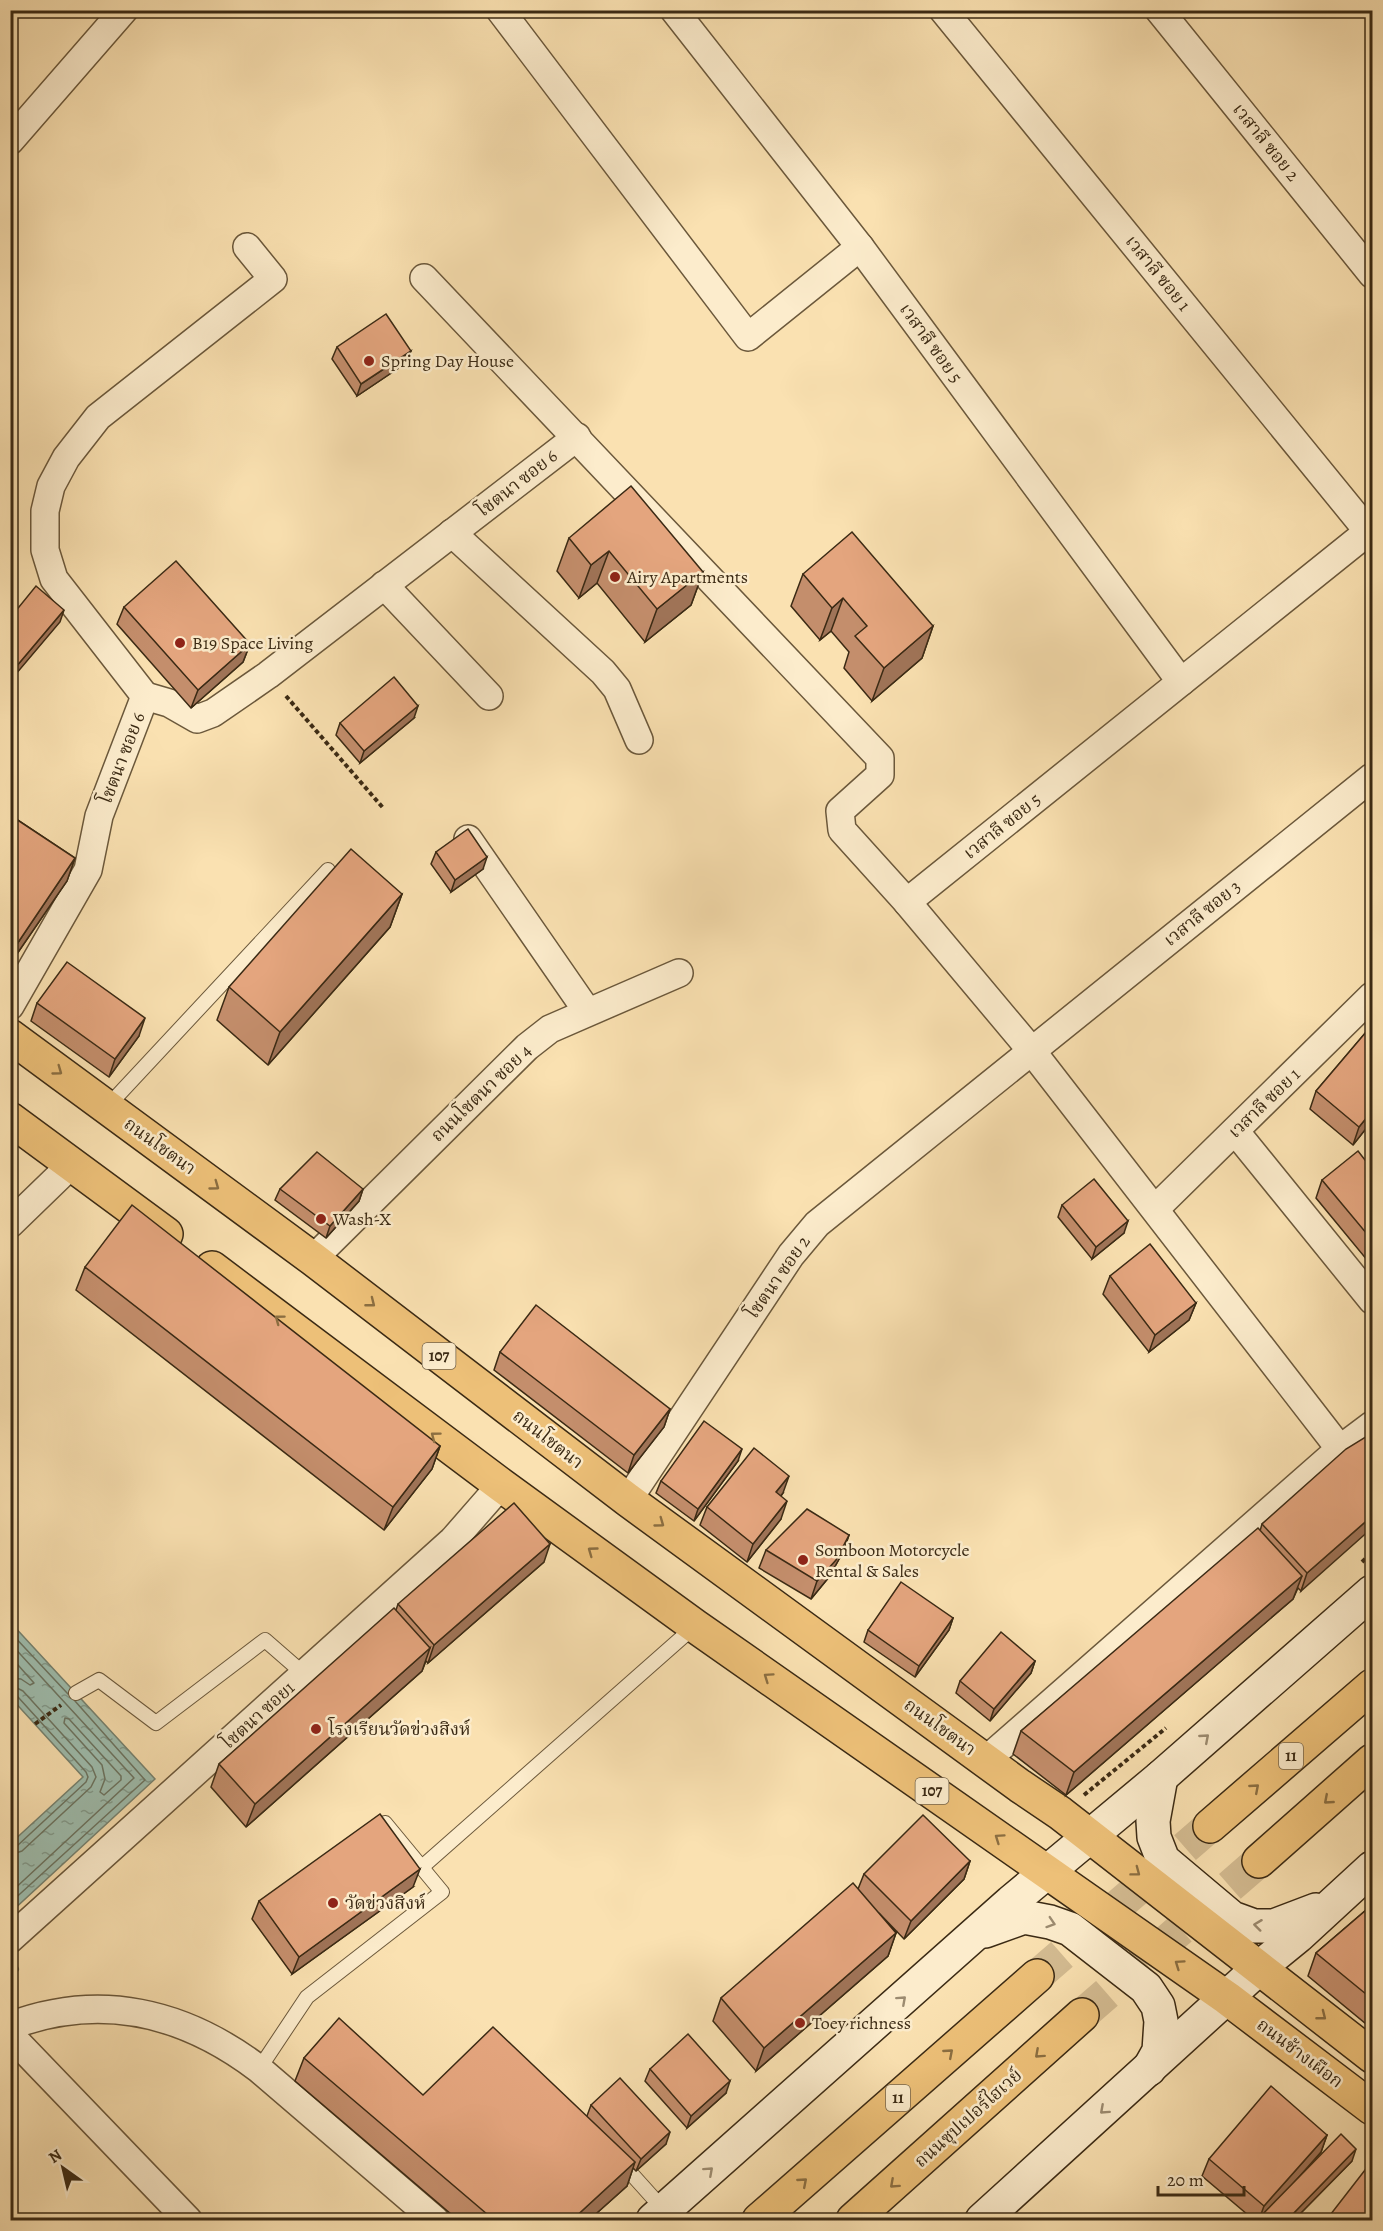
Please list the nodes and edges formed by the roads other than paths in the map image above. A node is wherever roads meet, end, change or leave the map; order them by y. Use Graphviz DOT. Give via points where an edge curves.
graph roads {
  1 [pos="500,10"];
  2 [pos="674,10"];
  3 [pos="943,10"];
  4 [pos="1159,10"];
  5 [pos="124,11"];
  6 [pos="10,141"];
  7 [pos="248,247"];
  8 [pos="860,247"];
  9 [pos="1371,269"];
  10 [pos="424,278"];
  11 [pos="577,437"];
  12 [pos="452,533"];
  13 [pos="1371,533"];
  14 [pos="384,585"];
  15 [pos="1181,682"];
  16 [pos="145,696"];
  17 [pos="489,696"];
  18 [pos="639,740"];
  19 [pos="1372,777"];
  20 [pos="468,839"];
  21 [pos="327,870"];
  22 [pos="907,902"];
  23 [pos="679,973"];
  24 [pos="1372,996"];
  25 [pos="10,1006"];
  26 [pos="587,1011"];
  27 [pos="10,1036"];
  28 [pos="1031,1050"];
  29 [pos="107,1107"];
  30 [pos="10,1119"];
  31 [pos="1235,1131"];
  32 [pos="73,1163"];
  33 [pos="1155,1209"];
  34 [pos="10,1224"];
  35 [pos="313,1259"];
  36 [pos="1372,1300"];
  37 [pos="1372,1425"];
  38 [pos="1340,1449"];
  39 [pos="501,1485"];
  40 [pos="628,1500"];
  41 [pos="1372,1592"];
  42 [pos="695,1626"];
  43 [pos="304,1674"];
  44 [pos="1372,1686"];
  45 [pos="75,1693"];
  46 [pos="986,1760"];
  47 [pos="1372,1761"];
  48 [pos="1161,1777"];
  49 [pos="385,1823"];
  50 [pos="1210,1826"];
  51 [pos="1089,1837"];
  52 [pos="1259,1861"];
  53 [pos="422,1867"];
  54 [pos="1372,1868"];
  55 [pos="1047,1872"];
  56 [pos="1332,1904"];
  57 [pos="975,1935"];
  58 [pos="12,1938"];
  59 [pos="1268,1973"];
  60 [pos="1037,1976"];
  61 [pos="1234,2004"];
  62 [pos="1082,2014"];
  63 [pos="10,2026"];
  64 [pos="10,2035"];
  65 [pos="1372,2056"];
  66 [pos="259,2069"];
  67 [pos="1148,2071"];
  68 [pos="1372,2108"];
  69 [pos="606,2147"];
  70 [pos="659,2215"];
  71 [pos="188,2220"];
  72 [pos="435,2220"];
  73 [pos="759,2220"];
  74 [pos="853,2220"];
  75 [pos="982,2220"];
  1 -- 8 [label="street" via="748,337"];
  2 -- 8 [label="street, เวสาลี ซอย 5"];
  3 -- 13 [label="street, เวสาลี ซอย 1"];
  4 -- 9 [label="street, เวสาลี ซอย 2"];
  5 -- 6 [label="street"];
  7 -- 16 [label="street" via="273,279 98,417 66,458 51,486 45,511 45,549 54,579"];
  8 -- 15 [label="street, เวสาลี ซอย 5"];
  10 -- 11 [label="street"];
  11 -- 12 [label="street, โชตนา ซอย 6"];
  11 -- 22 [label="street" via="880,758 880,775 840,811 842,830"];
  12 -- 14 [label="street, โชตนา ซอย 6"];
  12 -- 18 [label="street" via="603,672 617,689"];
  13 -- 15 [label="street, เวสาลี ซอย 5"];
  14 -- 16 [label="street, โชตนา ซอย 6" via="268,675 213,712 196,719 169,703"];
  14 -- 17 [label="street"];
  15 -- 22 [label="street, เวสาลี ซอย 5"];
  16 -- 25 [label="street, โชตนา ซอย 6" via="99,816 88,870"];
  19 -- 28 [label="street, เวสาลี ซอย 3"];
  20 -- 26 [label="street"];
  21 -- 29 [label="lane"];
  22 -- 28 [label="street"];
  23 -- 26 [label="street, ถนนโชตนา ซอย 4"];
  24 -- 31 [label="street, เวสาลี ซอย 1"];
  26 -- 35 [label="street, ถนนโชตนา ซอย 4" via="550,1029 527,1047"];
  27 -- 29 [label="main road, ถนนโชตนา / 107, one-way"];
  28 -- 33 [label="street"];
  28 -- 40 [label="street, โชตนา ซอย 2" via="817,1224 791,1255"];
  29 -- 35 [label="main road, ถนนโชตนา / 107, one-way"];
  30 -- 32 [label="main road, 107"];
  31 -- 33 [label="street, เวสาลี ซอย 1"];
  31 -- 36 [label="street"];
  32 -- 34 [label="street"];
  39 -- 32 [label="main road, 107, one-way"];
  33 -- 38 [label="street"];
  35 -- 40 [label="main road, ถนนโชตนา / 107, one-way"];
  37 -- 38 [label="street"];
  38 -- 46 [label="street"];
  42 -- 39 [label="main road, 107, one-way"];
  39 -- 43 [label="street, โชตนา ซอย1" via="453,1539"];
  40 -- 46 [label="main road, ถนนโชตนา / 107, one-way"];
  48 -- 41 [label="main road, one-way"];
  42 -- 53 [label="lane"];
  55 -- 42 [label="main road, 107, one-way"];
  43 -- 45 [label="lane" via="265,1640 156,1723 99,1680"];
  43 -- 58 [label="street, โชตนา ซอย1"];
  50 -- 44 [label="main road, 11, one-way"];
  46 -- 51 [label="main road, ถนนโชตนา / 107"];
  47 -- 52 [label="main road, one-way"];
  48 -- 51 [label="main road"];
  56 -- 48 [label="main road, one-way" via="1274,1926 1254,1926 1232,1918 1163,1860 1154,1837 1153,1821"];
  49 -- 53 [label="lane"];
  51 -- 55 [label="main road"];
  51 -- 59 [label="main road, ถนนโชตนา, one-way"];
  53 -- 66 [label="lane" via="442,1892 308,1997"];
  54 -- 56 [label="main road"];
  55 -- 57 [label="main road"];
  61 -- 55 [label="main road, ถนนช้างเผือก, one-way"];
  56 -- 59 [label="main road" via="1298,1936"];
  57 -- 67 [label="main road, one-way" via="1024,1917 1050,1922 1070,1929 1146,1988 1158,2006 1161,2021 1159,2051"];
  70 -- 57 [label="main road, one-way"];
  59 -- 61 [label="main road"];
  59 -- 65 [label="main road, one-way"];
  73 -- 60 [label="main road, 11, one-way"];
  61 -- 67 [label="main road"];
  61 -- 68 [label="main road, ถนนช้างเผือก"];
  62 -- 74 [label="main road, ถนนซุปเปอร์ไฮเวย์, one-way"];
  63 -- 66 [label="street" via="59,2012 142,2013 203,2033"];
  64 -- 71 [label="street"];
  66 -- 72 [label="street"];
  67 -- 75 [label="main road, one-way"];
  69 -- 70 [label="lane"];
}
